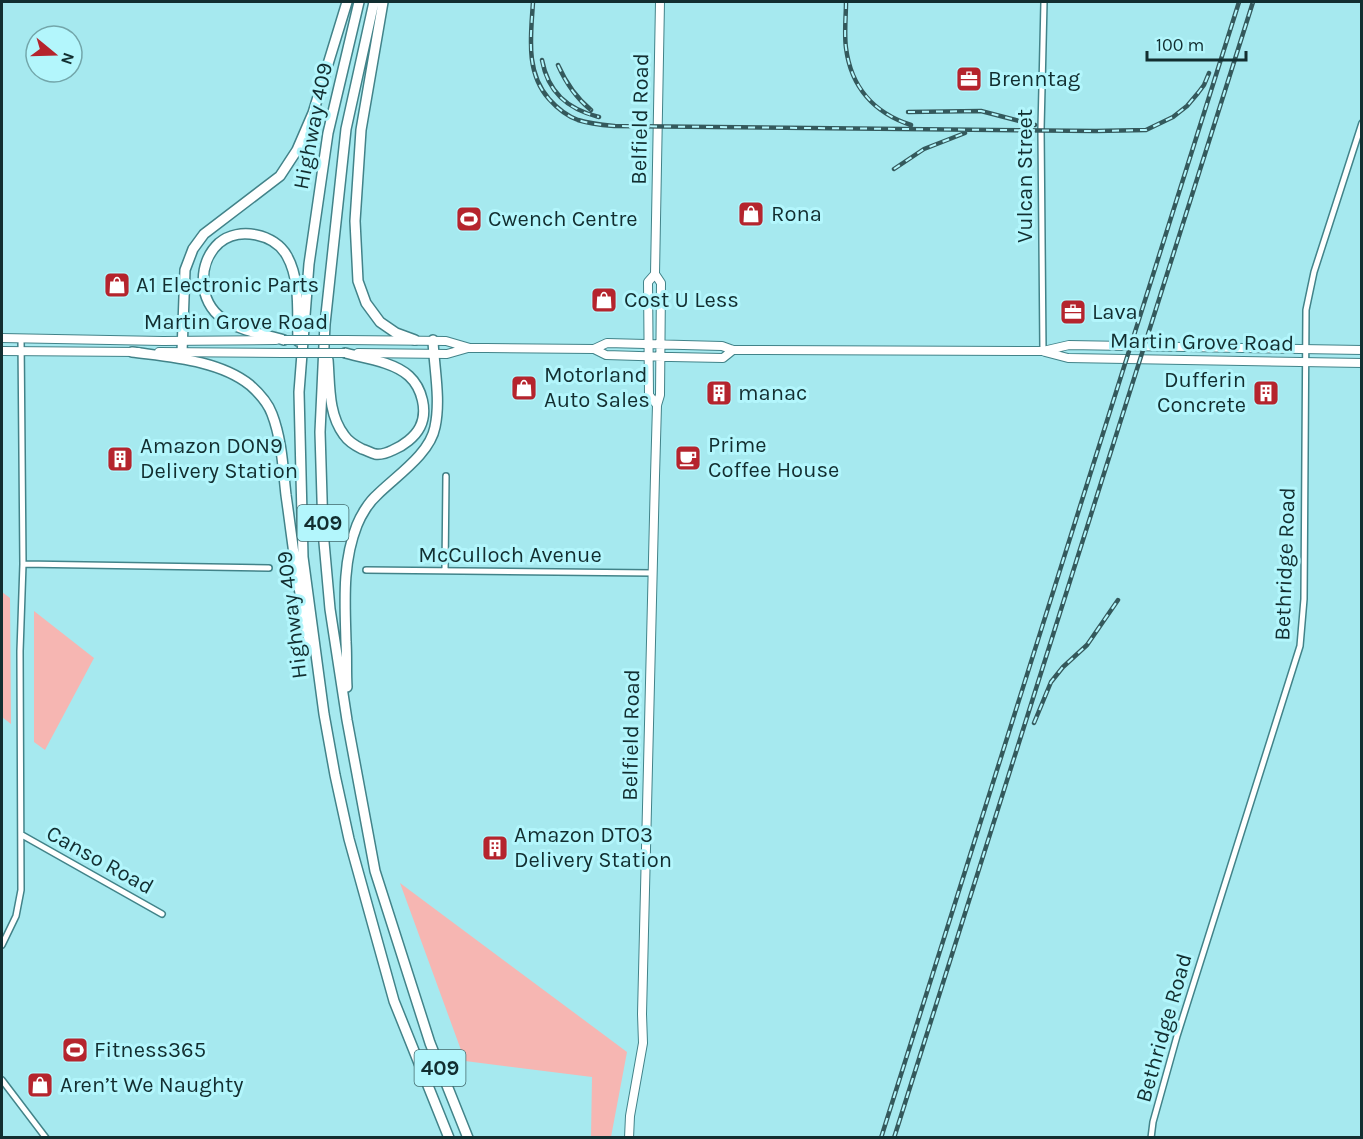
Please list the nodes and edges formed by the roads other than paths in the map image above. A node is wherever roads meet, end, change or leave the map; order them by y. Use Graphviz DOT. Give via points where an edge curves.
graph roads {
  1 [pos="347,2"];
  2 [pos="359,2"];
  3 [pos="374,2"];
  4 [pos="382,2"];
  5 [pos="660,2"];
  6 [pos="1044,2"];
  7 [pos="1362,123"];
  8 [pos="655,274"];
  9 [pos="325,324"];
  10 [pos="2,338"];
  11 [pos="21,338"];
  12 [pos="284,340"];
  13 [pos="415,340"];
  14 [pos="433,340"];
  15 [pos="183,341"];
  16 [pos="648,344"];
  17 [pos="660,345"];
  18 [pos="470,348"];
  19 [pos="594,348"];
  20 [pos="733,350"];
  21 [pos="1306,350"];
  22 [pos="1362,350"];
  23 [pos="2,351"];
  24 [pos="21,351"];
  25 [pos="1043,351"];
  26 [pos="132,352"];
  27 [pos="182,352"];
  28 [pos="345,353"];
  29 [pos="433,354"];
  30 [pos="648,357"];
  31 [pos="660,357"];
  32 [pos="1306,362"];
  33 [pos="1362,363"];
  34 [pos="299,392"];
  35 [pos="657,405"];
  36 [pos="446,476"];
  37 [pos="23,564"];
  38 [pos="269,568"];
  39 [pos="366,570"];
  40 [pos="445,571"];
  41 [pos="653,573"];
  42 [pos="324,714"];
  43 [pos="347,720"];
  44 [pos="22,835"];
  45 [pos="162,914"];
  46 [pos="2,945"];
  47 [pos="2,1080"];
  48 [pos="467,1136"];
  49 [pos="46,1137"];
  50 [pos="449,1137"];
  51 [pos="629,1137"];
  52 [pos="1151,1137"];
  1 -- 15 [label="highway" via="313,113 297,150 280,176 204,234 193,249 185,270"];
  2 -- 34 [label="highway, Highway 409 / 409" via="328,133 309,264"];
  3 -- 9 [label="highway, Highway 409 / 409" via="346,129"];
  4 -- 13 [label="highway" via="361,130 355,221 358,281 375,316 390,329"];
  5 -- 8 [label="main road, Belfield Road"];
  6 -- 25 [label="street, Vulcan Street"];
  7 -- 21 [label="street, Bethridge Road" via="1314,272 1306,310"];
  8 -- 16 [label="main road, Belfield Road" via="648,282"];
  8 -- 17 [label="main road, Belfield Road" via="661,283"];
  9 -- 28 [label="highway" via="331,401 344,436 374,454 399,448 420,427 424,411 417,387 402,371"];
  9 -- 43 [label="highway, Highway 409 / 409" via="320,432 323,531"];
  10 -- 11 [label="main road, Martin Grove Road"];
  11 -- 15 [label="main road, Martin Grove Road"];
  11 -- 24 [label="street"];
  12 -- 13 [label="main road, Martin Grove Road, bridge"];
  12 -- 15 [label="main road, Martin Grove Road"];
  12 -- 34 [label="highway" via="228,322 214,311 204,292 203,271 219,243 246,234 262,236 286,254 296,285"];
  13 -- 14 [label="main road, Martin Grove Road"];
  14 -- 18 [label="main road, Martin Grove Road"];
  14 -- 29 [label="highway"];
  15 -- 27 [label="highway"];
  16 -- 17 [label="main road, Martin Grove Road"];
  16 -- 19 [label="main road, Martin Grove Road" via="607,343"];
  16 -- 30 [label="main road, Belfield Road"];
  17 -- 20 [label="main road, Martin Grove Road" via="722,346"];
  17 -- 31 [label="main road, Belfield Road"];
  18 -- 19 [label="main road, Martin Grove Road"];
  18 -- 29 [label="main road, Martin Grove Road"];
  19 -- 30 [label="main road, Martin Grove Road" via="606,355"];
  20 -- 25 [label="main road, Martin Grove Road"];
  20 -- 31 [label="main road, Martin Grove Road" via="723,358"];
  21 -- 22 [label="main road, Martin Grove Road"];
  21 -- 25 [label="main road, Martin Grove Road" via="1069,345"];
  21 -- 32 [label="street, Bethridge Road"];
  23 -- 24 [label="main road, Martin Grove Road"];
  24 -- 26 [label="main road, Martin Grove Road"];
  24 -- 37 [label="street"];
  25 -- 32 [label="main road, Martin Grove Road" via="1068,358"];
  26 -- 27 [label="main road, Martin Grove Road"];
  26 -- 42 [label="highway" via="184,359 226,372 249,385 272,412 303,614"];
  27 -- 28 [label="main road, Martin Grove Road, bridge"];
  28 -- 29 [label="main road, Martin Grove Road"];
  29 -- 43 [label="highway" via="437,408 431,439 375,497 350,543 344,592"];
  30 -- 31 [label="main road, Martin Grove Road"];
  30 -- 35 [label="main road, Belfield Road" via="648,395"];
  31 -- 35 [label="main road, Belfield Road"];
  32 -- 33 [label="main road, Martin Grove Road"];
  32 -- 52 [label="street, Bethridge Road" via="1304,599 1300,646 1177,1036"];
  34 -- 42 [label="highway, Highway 409 / 409" via="303,557"];
  35 -- 41 [label="main road, Belfield Road"];
  36 -- 40 [label="street"];
  37 -- 38 [label="street"];
  37 -- 44 [label="street"];
  39 -- 40 [label="street, McCulloch Avenue"];
  40 -- 41 [label="street, McCulloch Avenue"];
  41 -- 51 [label="main road, Belfield Road" via="643,1043"];
  42 -- 50 [label="highway, Highway 409 / 409" via="349,839 394,1001"];
  43 -- 48 [label="highway, Highway 409 / 409" via="375,871 430,1043"];
  44 -- 45 [label="street, Canso Road"];
  44 -- 46 [label="street" via="21,890 16,916"];
  47 -- 49 [label="street"];
}
